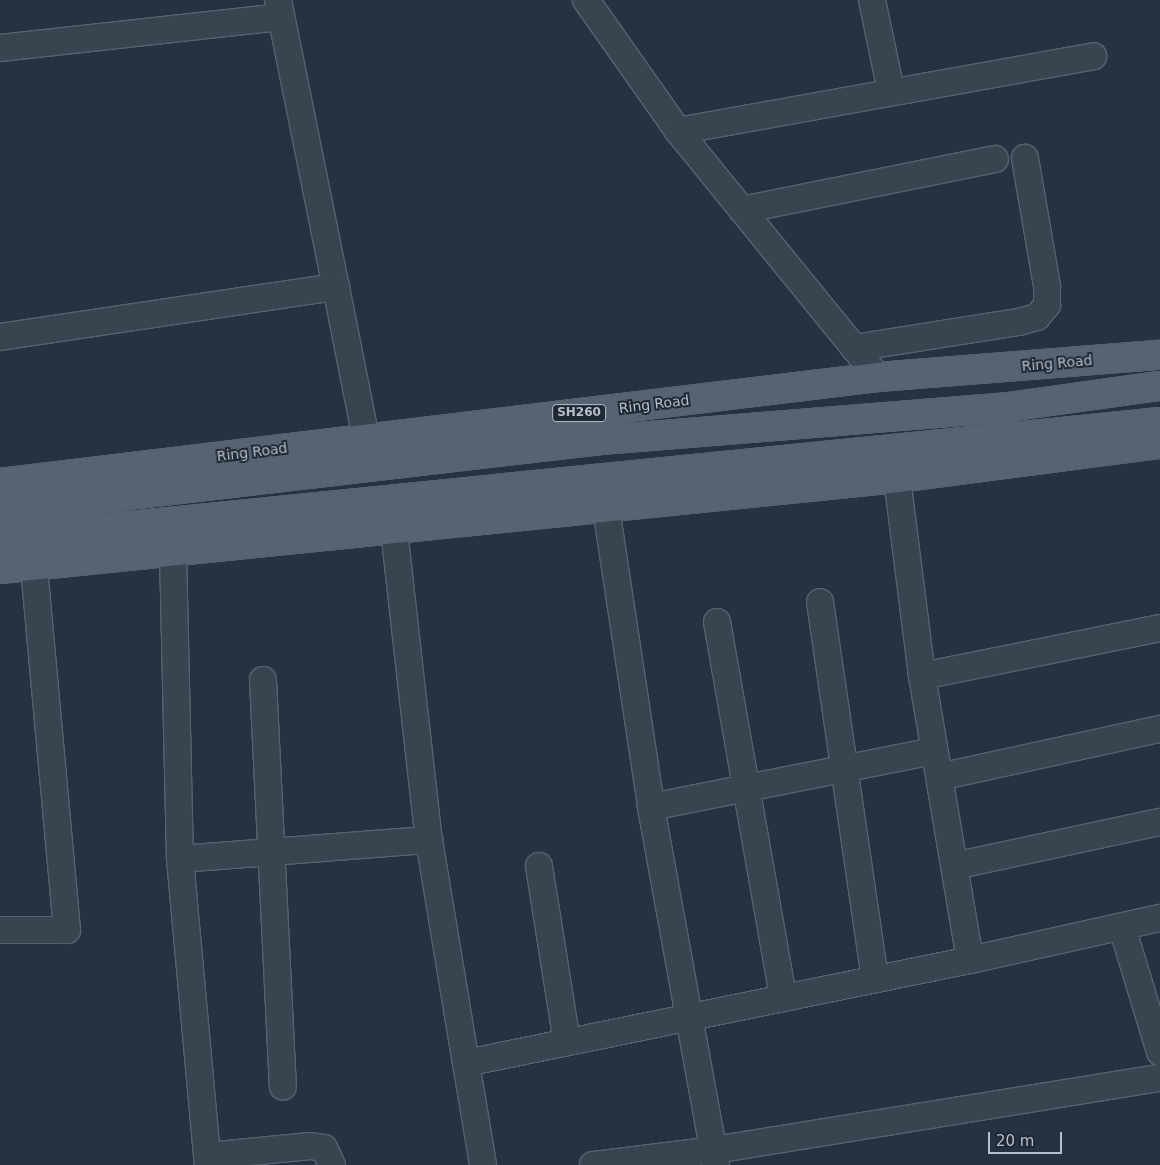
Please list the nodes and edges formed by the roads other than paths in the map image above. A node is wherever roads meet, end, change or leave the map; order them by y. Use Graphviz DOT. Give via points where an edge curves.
graph roads {
  1 [pos="586,0"];
  2 [pos="872,0"];
  3 [pos="279,8"];
  4 [pos="0,48"];
  5 [pos="1093,56"];
  6 [pos="891,91"];
  7 [pos="678,131"];
  8 [pos="1025,158"];
  9 [pos="995,159"];
  10 [pos="742,210"];
  11 [pos="336,288"];
  12 [pos="0,337"];
  13 [pos="854,348"];
  14 [pos="1160,355"];
  15 [pos="878,377"];
  16 [pos="1160,386"];
  17 [pos="1160,422"];
  18 [pos="366,438"];
  19 [pos="1160,444"];
  20 [pos="897,478"];
  21 [pos="0,483"];
  22 [pos="606,508"];
  23 [pos="0,510"];
  24 [pos="394,530"];
  25 [pos="0,539"];
  26 [pos="173,552"];
  27 [pos="34,566"];
  28 [pos="0,569"];
  29 [pos="820,602"];
  30 [pos="717,622"];
  31 [pos="1160,628"];
  32 [pos="922,676"];
  33 [pos="263,680"];
  34 [pos="1160,729"];
  35 [pos="934,751"];
  36 [pos="844,770"];
  37 [pos="939,777"];
  38 [pos="745,789"];
  39 [pos="651,808"];
  40 [pos="1160,822"];
  41 [pos="429,840"];
  42 [pos="273,852"];
  43 [pos="180,859"];
  44 [pos="538,866"];
  45 [pos="954,866"];
  46 [pos="1160,918"];
  47 [pos="1122,927"];
  48 [pos="0,930"];
  49 [pos="970,960"];
  50 [pos="876,979"];
  51 [pos="783,998"];
  52 [pos="689,1017"];
  53 [pos="567,1042"];
  54 [pos="1160,1052"];
  55 [pos="466,1063"];
  56 [pos="1160,1078"];
  57 [pos="283,1087"];
  58 [pos="715,1158"];
  59 [pos="207,1160"];
  60 [pos="332,1165"];
  61 [pos="483,1165"];
  62 [pos="593,1165"];
  1 -- 7 [label="street"];
  2 -- 6 [label="street"];
  3 -- 4 [label="street"];
  3 -- 11 [label="street"];
  5 -- 6 [label="street"];
  6 -- 7 [label="street"];
  7 -- 10 [label="street"];
  8 -- 13 [label="street" via="1047,286 1046,306 1036,316 1019,322"];
  9 -- 10 [label="street"];
  10 -- 13 [label="street"];
  11 -- 12 [label="street"];
  11 -- 18 [label="street"];
  13 -- 15 [label="street"];
  14 -- 15 [label="main road, Ring Road / SH260"];
  15 -- 18 [label="main road, Ring Road / SH260"];
  16 -- 23 [label="main road, Ring Road / SH260" via="1008,407 601,440"];
  17 -- 25 [label="main road"];
  18 -- 21 [label="main road, Ring Road / SH260"];
  19 -- 20 [label="main road"];
  20 -- 22 [label="main road"];
  20 -- 32 [label="street"];
  22 -- 24 [label="main road"];
  22 -- 39 [label="street"];
  24 -- 26 [label="main road"];
  24 -- 41 [label="street"];
  26 -- 27 [label="main road"];
  26 -- 43 [label="street"];
  27 -- 28 [label="main road"];
  27 -- 48 [label="street" via="67,930"];
  29 -- 36 [label="street"];
  30 -- 38 [label="street"];
  31 -- 32 [label="street"];
  32 -- 35 [label="street"];
  33 -- 42 [label="street"];
  34 -- 37 [label="street"];
  35 -- 36 [label="street"];
  35 -- 37 [label="street"];
  36 -- 38 [label="street"];
  36 -- 50 [label="street"];
  37 -- 45 [label="street"];
  38 -- 39 [label="street"];
  38 -- 51 [label="street"];
  39 -- 52 [label="street"];
  40 -- 45 [label="street"];
  41 -- 42 [label="street"];
  41 -- 55 [label="street"];
  42 -- 43 [label="street"];
  42 -- 57 [label="street"];
  43 -- 59 [label="street"];
  44 -- 53 [label="street"];
  45 -- 49 [label="street"];
  46 -- 47 [label="street"];
  47 -- 49 [label="street"];
  47 -- 54 [label="street"];
  49 -- 50 [label="street"];
  50 -- 51 [label="street"];
  51 -- 52 [label="street"];
  52 -- 53 [label="street"];
  52 -- 58 [label="street"];
  53 -- 55 [label="street"];
  55 -- 61 [label="street"];
  56 -- 58 [label="street"];
  58 -- 62 [label="street"];
  59 -- 60 [label="street" via="311,1146 324,1148"];
}
